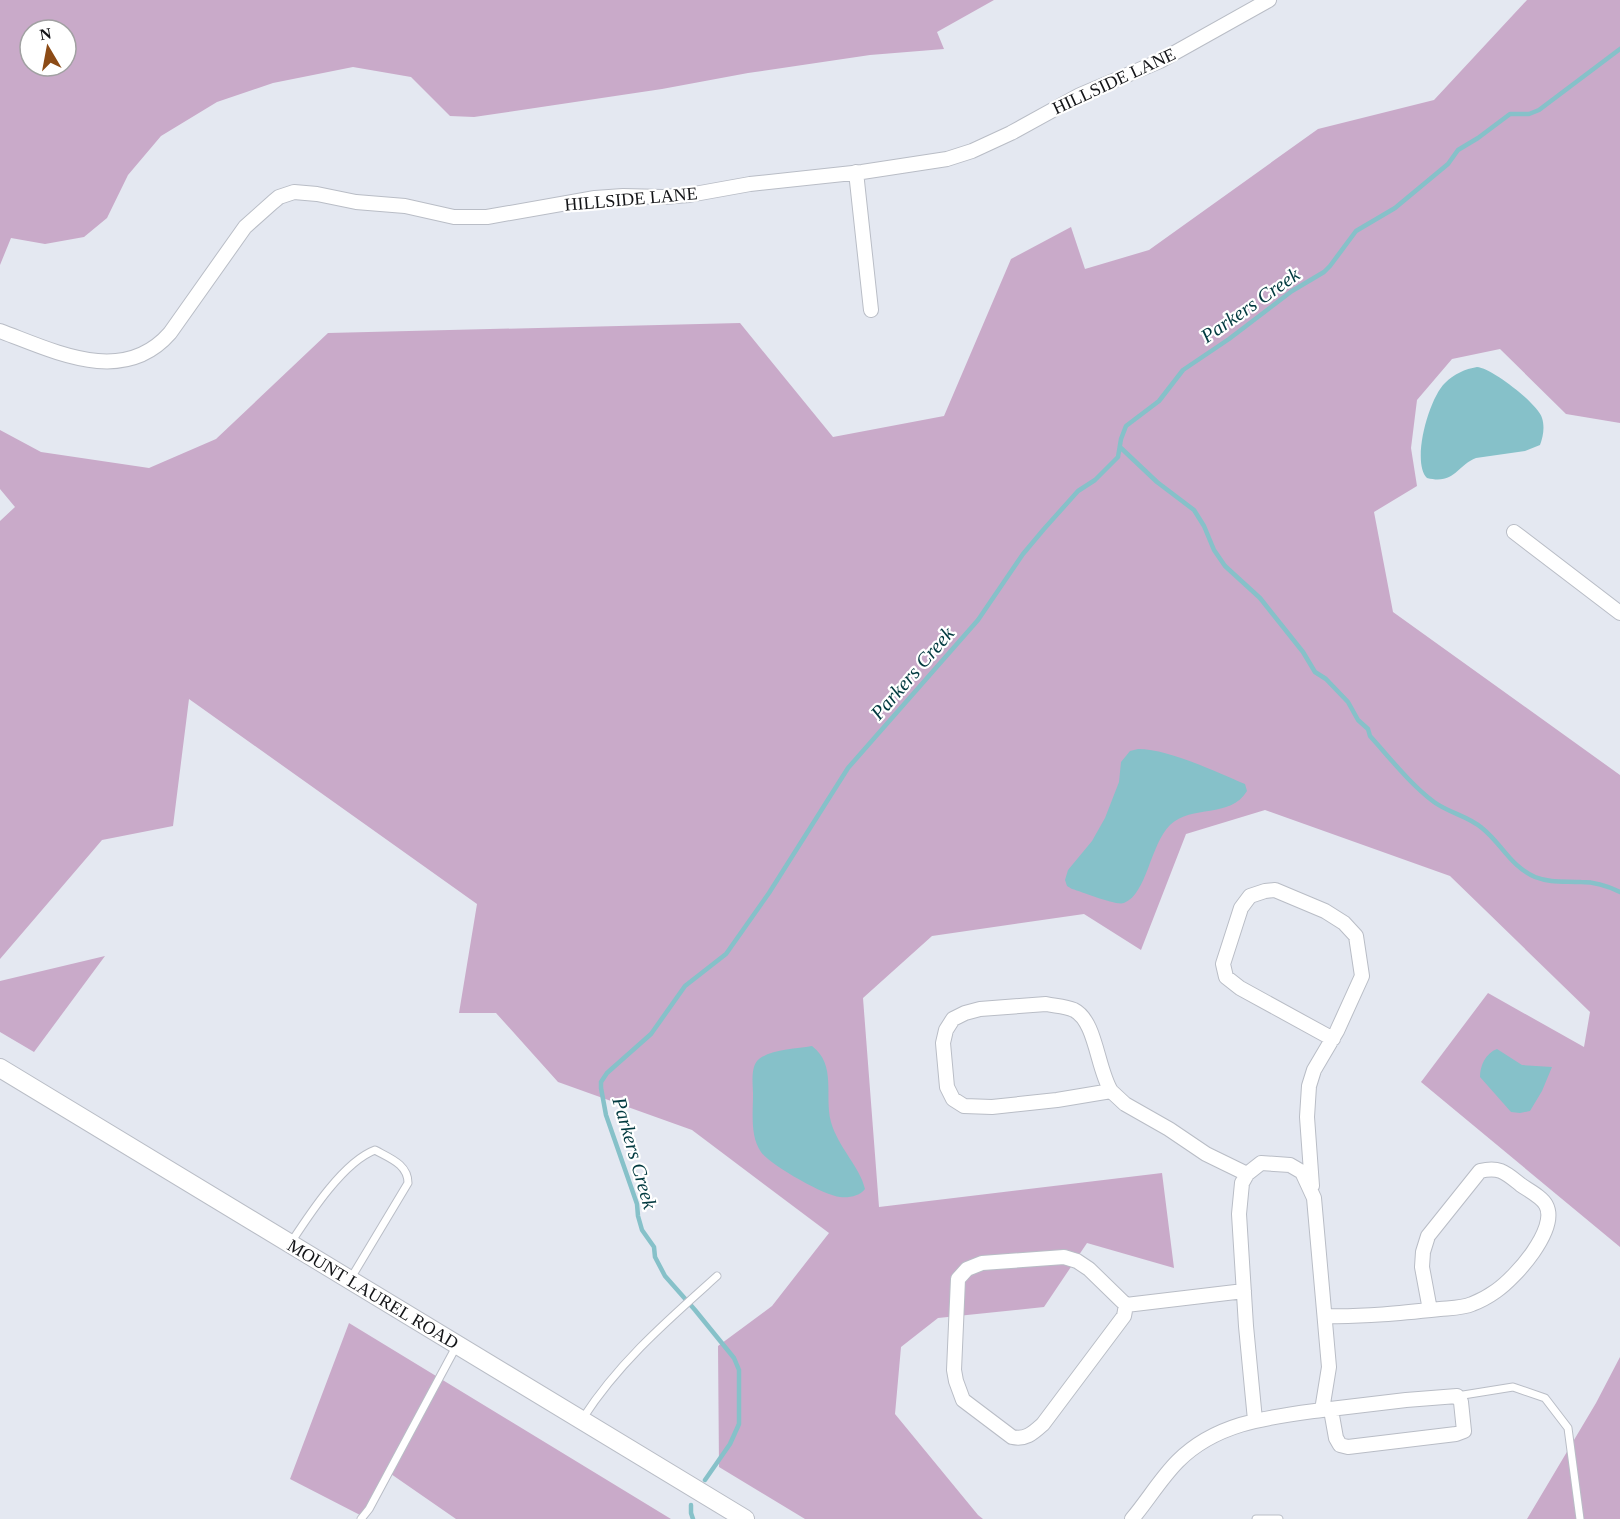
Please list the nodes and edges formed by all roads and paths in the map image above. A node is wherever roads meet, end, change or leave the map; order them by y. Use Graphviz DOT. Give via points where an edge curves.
graph roads {
  1 [pos="1269,0"];
  2 [pos="856,172"];
  3 [pos="871,310"];
  4 [pos="0,330"];
  5 [pos="1514,532"];
  6 [pos="1620,613"];
  7 [pos="1333,1039"];
  8 [pos="0,1068"];
  9 [pos="1111,1091"];
  10 [pos="1247,1174"];
  11 [pos="1312,1191"];
  12 [pos="290,1244"];
  13 [pos="717,1275"];
  14 [pos="350,1280"];
  15 [pos="1244,1291"];
  16 [pos="1126,1305"];
  17 [pos="1430,1310"];
  18 [pos="1325,1316"];
  19 [pos="457,1345"];
  20 [pos="1457,1396"];
  21 [pos="1327,1410"];
  22 [pos="581,1420"];
  23 [pos="1255,1420"];
  24 [pos="361,1519"];
  25 [pos="745,1519"];
  26 [pos="1132,1519"];
  27 [pos="1256,1519"];
  28 [pos="1279,1519"];
  29 [pos="1580,1519"];
  1 -- 2 [label="street, HILLSIDE LANE" via="1160,62 1080,95 972,151 947,159"];
  2 -- 3 [label="street"];
  2 -- 4 [label="street, HILLSIDE LANE" via="783,179 689,195 595,198 479,218 454,218 405,206 294,192 279,197 245,227 170,333 142,354 115,361 81,360"];
  5 -- 6 [label="street"];
  7 -- 7 [label="street" via="1362,976 1356,936 1325,911 1275,890 1250,896 1241,908 1223,964 1226,977"];
  7 -- 11 [label="street" via="1314,1070 1306,1101"];
  8 -- 12 [label="main road, MOUNT LAUREL ROAD"];
  9 -- 9 [label="street" via="1092,1033 1085,1019 1075,1011 1046,1004 980,1009 953,1019 946,1030 943,1043 947,1087 953,1099 964,1106 992,1107"];
  9 -- 10 [label="street" via="1132,1109"];
  10 -- 11 [label="street" via="1261,1163 1290,1165 1302,1172"];
  10 -- 15 [label="street" via="1239,1206"];
  11 -- 18 [label="street"];
  12 -- 14 [label="main road, MOUNT LAUREL ROAD"];
  12 -- 14 [label="lane" via="314,1208 364,1154 375,1150 400,1165 406,1170 408,1183"];
  13 -- 22 [label="lane" via="642,1345 601,1390"];
  14 -- 19 [label="main road, MOUNT LAUREL ROAD"];
  15 -- 16 [label="street"];
  15 -- 23 [label="street"];
  16 -- 16 [label="street" via="1124,1316 1030,1436 1012,1437 963,1400 954,1370 958,1279 968,1269 982,1263 1064,1257 1089,1269"];
  17 -- 17 [label="street" via="1470,1305 1497,1290 1523,1265 1547,1230 1546,1204 1502,1170 1480,1171 1428,1236 1422,1267"];
  17 -- 18 [label="street"];
  18 -- 21 [label="street"];
  19 -- 22 [label="main road, MOUNT LAUREL ROAD"];
  19 -- 24 [label="lane"];
  20 -- 21 [label="street"];
  20 -- 21 [label="street" via="1464,1431 1348,1447 1340,1445 1336,1438"];
  20 -- 29 [label="lane" via="1513,1387 1545,1398 1568,1428"];
  21 -- 23 [label="street"];
  22 -- 25 [label="main road, MOUNT LAUREL ROAD"];
  23 -- 26 [label="street" via="1213,1434 1194,1447 1176,1462"];
  27 -- 28 [label="lane"];
}
